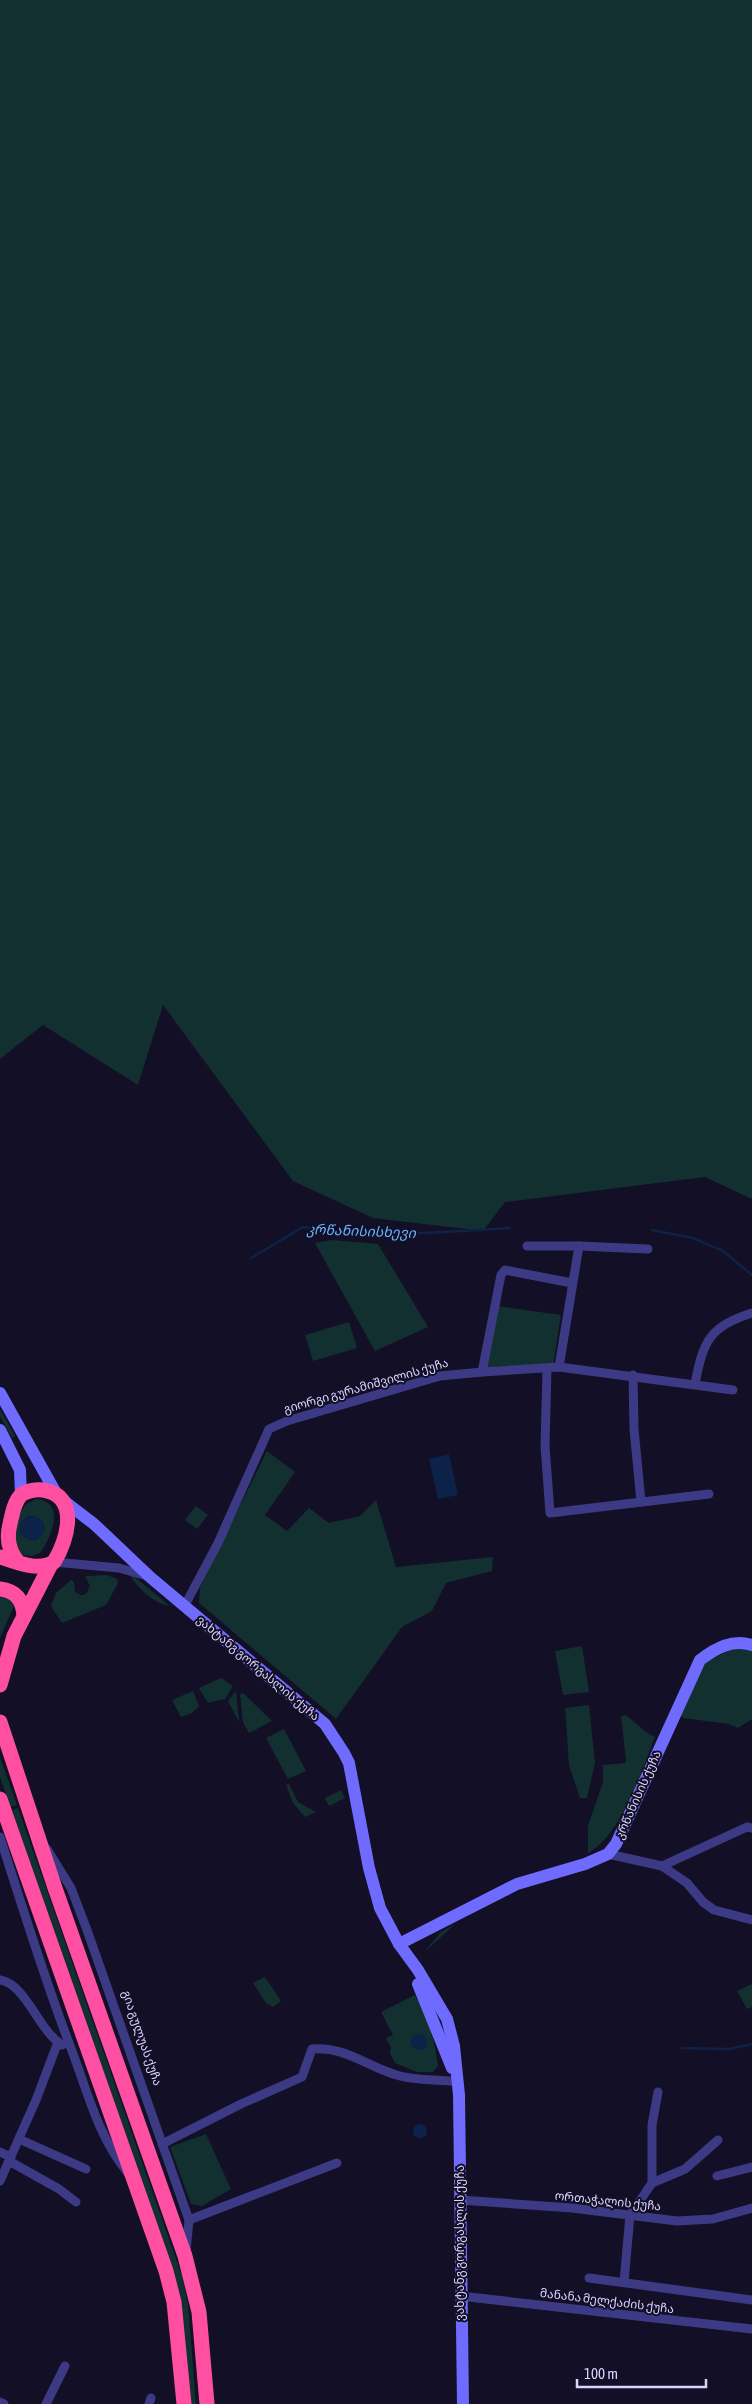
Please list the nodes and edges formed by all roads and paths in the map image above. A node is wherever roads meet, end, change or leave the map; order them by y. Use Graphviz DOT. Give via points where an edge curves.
graph roads {
  1 [pos="527,1246"];
  2 [pos="579,1246"];
  3 [pos="648,1249"];
  4 [pos="572,1283"];
  5 [pos="752,1313"];
  6 [pos="559,1367"];
  7 [pos="548,1369"];
  8 [pos="482,1372"];
  9 [pos="633,1375"];
  10 [pos="695,1384"];
  11 [pos="733,1390"];
  12 [pos="0,1393"];
  13 [pos="0,1430"];
  14 [pos="709,1494"];
  15 [pos="60,1498"];
  16 [pos="19,1499"];
  17 [pos="641,1502"];
  18 [pos="1,1519"];
  19 [pos="0,1557"];
  20 [pos="19,1563"];
  21 [pos="52,1563"];
  22 [pos="150,1577"];
  23 [pos="0,1590"];
  24 [pos="184,1605"];
  25 [pos="24,1616"];
  26 [pos="752,1645"];
  27 [pos="0,1685"];
  28 [pos="0,1722"];
  29 [pos="0,1799"];
  30 [pos="752,1828"];
  31 [pos="0,1837"];
  32 [pos="40,1838"];
  33 [pos="608,1854"];
  34 [pos="662,1866"];
  35 [pos="752,1920"];
  36 [pos="399,1944"];
  37 [pos="0,1980"];
  38 [pos="58,2042"];
  39 [pos="72,2052"];
  40 [pos="458,2082"];
  41 [pos="658,2092"];
  42 [pos="19,2139"];
  43 [pos="718,2140"];
  44 [pos="162,2144"];
  45 [pos="0,2152"];
  46 [pos="10,2159"];
  47 [pos="338,2163"];
  48 [pos="752,2167"];
  49 [pos="86,2170"];
  50 [pos="717,2176"];
  51 [pos="0,2181"];
  52 [pos="652,2183"];
  53 [pos="137,2186"];
  54 [pos="460,2200"];
  55 [pos="76,2202"];
  56 [pos="752,2208"];
  57 [pos="630,2215"];
  58 [pos="189,2220"];
  59 [pos="185,2256"];
  60 [pos="589,2278"];
  61 [pos="624,2282"];
  62 [pos="460,2296"];
  63 [pos="752,2300"];
  64 [pos="752,2330"];
  65 [pos="66,2366"];
  66 [pos="0,2402"];
  67 [pos="4,2404"];
  68 [pos="46,2404"];
  69 [pos="184,2404"];
  70 [pos="207,2404"];
  71 [pos="463,2404"];
  1 -- 2 [label="street"];
  2 -- 3 [label="street"];
  2 -- 4 [label="street"];
  4 -- 6 [label="street"];
  4 -- 8 [label="street" via="505,1270 501,1275"];
  5 -- 10 [label="street" via="718,1327 703,1347"];
  6 -- 7 [label="street, გიორგი გურამიშვილის ქუჩა"];
  6 -- 9 [label="street, გიორგი გურამიშვილის ქუჩა"];
  7 -- 8 [label="street, გიორგი გურამიშვილის ქუჩა"];
  7 -- 17 [label="street" via="545,1446 550,1514"];
  8 -- 24 [label="street, გიორგი გურამიშვილის ქუჩა" via="440,1376 269,1429 218,1543"];
  9 -- 10 [label="street, გიორგი გურამიშვილის ქუჩა"];
  9 -- 17 [label="street"];
  10 -- 11 [label="street, გიორგი გურამიშვილის ქუჩა"];
  12 -- 15 [label="main road, ვახტანგ გორგასლის ქუჩა"];
  13 -- 16 [label="main road" via="20,1470"];
  14 -- 17 [label="street"];
  15 -- 16 [label="highway" via="36,1490"];
  15 -- 21 [label="highway" via="68,1513 67,1530"];
  15 -- 22 [label="main road, ვახტანგ გორგასლის ქუჩა" via="94,1524"];
  16 -- 18 [label="highway"];
  16 -- 20 [label="highway" via="8,1539 10,1551"];
  19 -- 20 [label="highway"];
  20 -- 21 [label="highway" via="38,1566"];
  21 -- 22 [label="street, ვახტანგ გორგასლის ქუჩა" via="119,1568"];
  21 -- 25 [label="highway"];
  22 -- 24 [label="main road, ვახტანგ გორგასლის ქუჩა"];
  23 -- 25 [label="highway" via="18,1596"];
  24 -- 36 [label="main road, ვახტანგ გორგასლის ქუჩა" via="324,1724 344,1753 349,1763 378,1900"];
  25 -- 27 [label="highway" via="7,1653"];
  26 -- 33 [label="main road, კრწანისის ქუჩა" via="736,1642 716,1649 700,1660 616,1844"];
  28 -- 32 [label="highway, გია გულუას ქუჩა"];
  29 -- 53 [label="highway"];
  30 -- 34 [label="street" via="747,1827"];
  31 -- 39 [label="street"];
  32 -- 44 [label="street, გია გულუას ქუჩა" via="71,1888 88,1930"];
  32 -- 59 [label="highway, გია გულუას ქუჩა"];
  33 -- 34 [label="street"];
  33 -- 36 [label="main road, კრწანისის ქუჩა" via="517,1884"];
  34 -- 35 [label="street" via="687,1882 714,1910"];
  36 -- 40 [label="main road, ვახტანგ გორგასლის ქუჩა"];
  37 -- 38 [label="street" via="14,1985 45,2031"];
  38 -- 39 [label="street"];
  38 -- 42 [label="street"];
  39 -- 53 [label="street" via="112,2154"];
  40 -- 44 [label="street" via="402,2077 372,2067 355,2056 327,2047 312,2048 302,2077"];
  40 -- 54 [label="main road, ვახტანგ გორგასლის ქუჩა"];
  41 -- 52 [label="street" via="652,2125"];
  42 -- 46 [label="street"];
  42 -- 49 [label="street"];
  43 -- 52 [label="street" via="685,2169"];
  44 -- 58 [label="street, გია გულუას ქუჩა"];
  45 -- 46 [label="street"];
  46 -- 51 [label="street"];
  46 -- 55 [label="street"];
  47 -- 58 [label="street"];
  48 -- 50 [label="street"];
  52 -- 57 [label="street"];
  53 -- 69 [label="highway" via="174,2302"];
  54 -- 57 [label="street, ორთაჭალის ქუჩა"];
  54 -- 62 [label="main road, ვახტანგ გორგასლის ქუჩა"];
  56 -- 57 [label="street, ორთაჭალის ქუჩა" via="695,2222"];
  57 -- 61 [label="street"];
  58 -- 59 [label="street, გია გულუას ქუჩა"];
  59 -- 70 [label="highway, გია გულუას ქუჩა" via="199,2312"];
  60 -- 61 [label="street"];
  61 -- 63 [label="street"];
  62 -- 64 [label="street, მანანა მელქაძის ქუჩა"];
  62 -- 71 [label="main road, ვახტანგ გორგასლის ქუჩა"];
  65 -- 68 [label="street"];
  66 -- 67 [label="street"];
}
